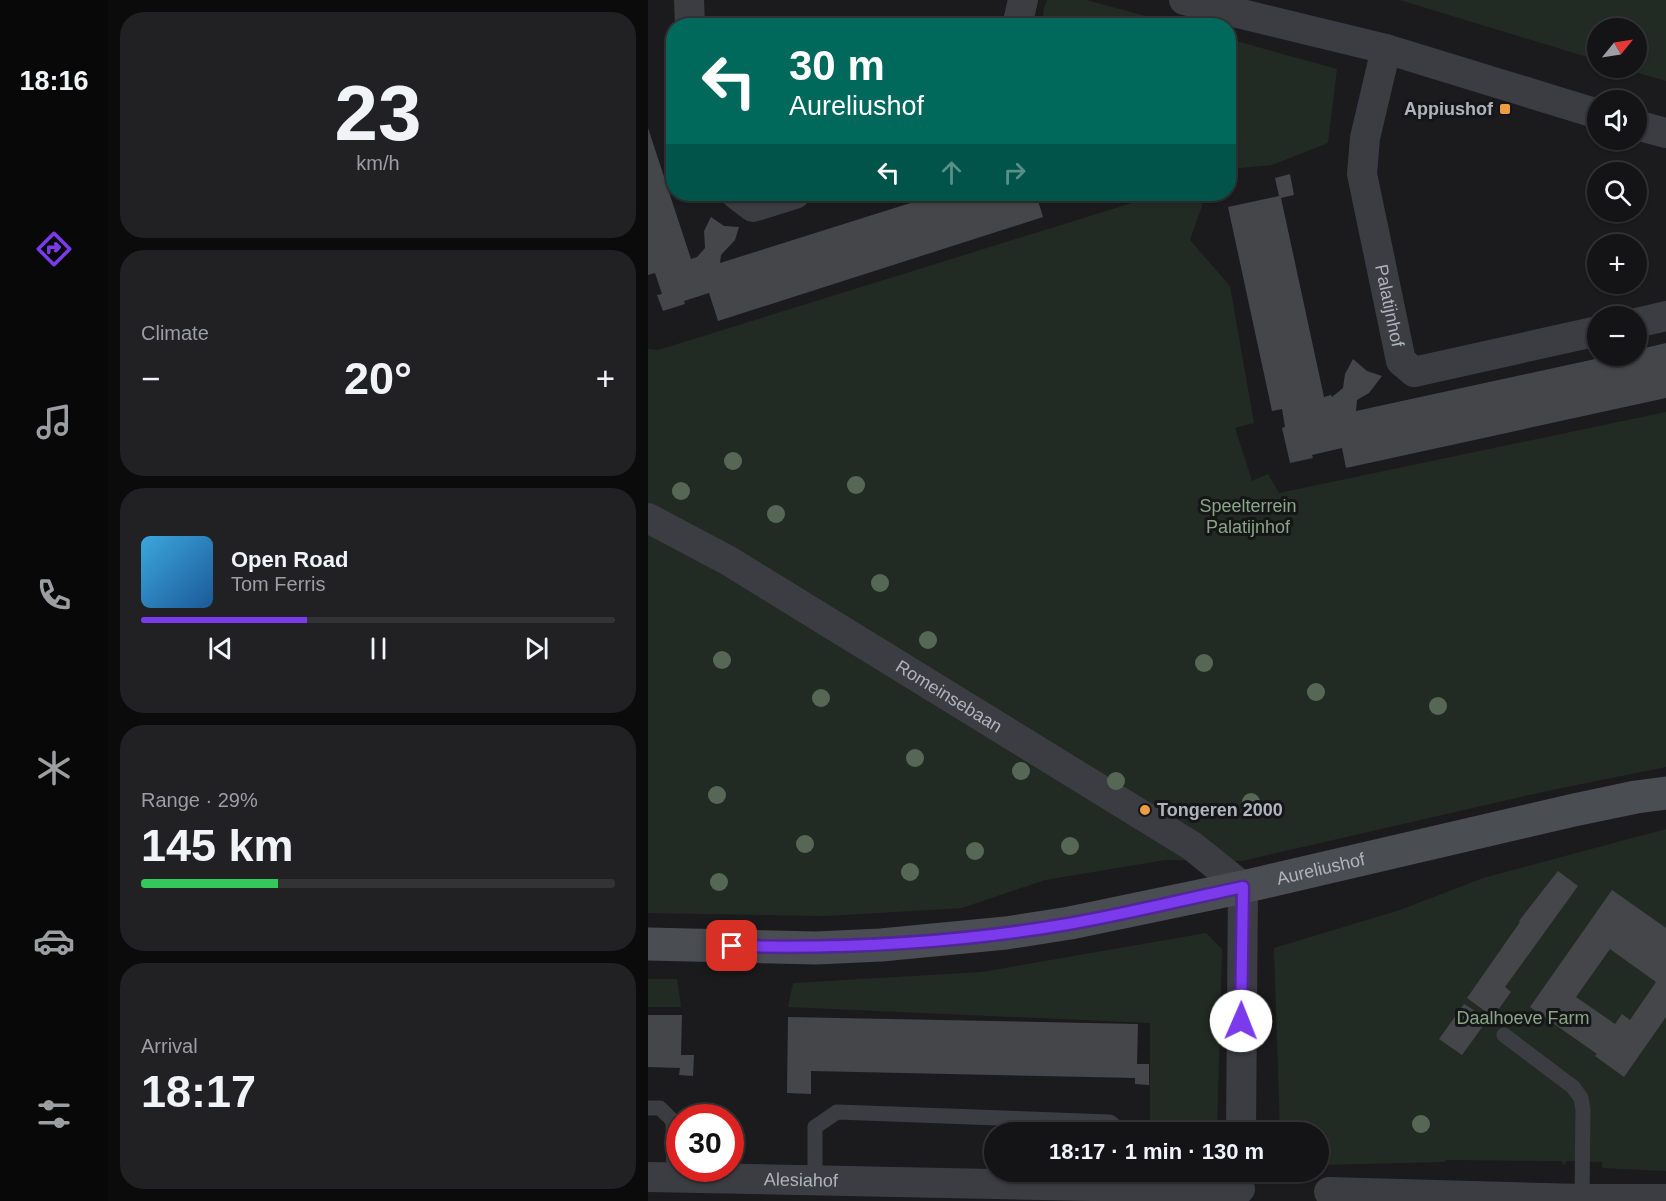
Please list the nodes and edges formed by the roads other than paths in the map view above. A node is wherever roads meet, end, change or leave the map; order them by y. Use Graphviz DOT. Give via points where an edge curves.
graph roads {
  1 [pos="689,0"];
  2 [pos="1023,0"];
  3 [pos="1184,0"];
  4 [pos="690,18"];
  5 [pos="1019,18"];
  6 [pos="1386,49"];
  7 [pos="1587,111"];
  8 [pos="1647,128"];
  9 [pos="1666,133"];
  10 [pos="745,201"];
  11 [pos="772,201"];
  12 [pos="1666,316"];
  13 [pos="1647,320"];
  14 [pos="1587,333"];
  15 [pos="648,518"];
  16 [pos="1666,793"];
  17 [pos="1243,887"];
  18 [pos="648,944"];
  19 [pos="1504,1035"];
  20 [pos="648,1108"];
  21 [pos="1110,1122"];
  22 [pos="1240,1122"];
  23 [pos="815,1181"];
  24 [pos="1080,1182"];
  25 [pos="1167,1182"];
  26 [pos="661,1183"];
  27 [pos="1240,1187"];
  28 [pos="938,1192"];
  29 [pos="1329,1192"];
  30 [pos="1582,1199"];
  31 [pos="1666,1199"];
  32 [pos="1548,1200"];
  1 -- 4 [label="street"];
  2 -- 5 [label="street"];
  3 -- 6 [label="street"];
  6 -- 7 [label="street"];
  6 -- 14 [label="street, Palatijnhof" via="1365,138 1362,174 1401,361 1414,372"];
  8 -- 9 [label="street"];
  10 -- 11 [label="street" via="753,207"];
  12 -- 13 [label="street"];
  15 -- 17 [label="street, Romeinsebaan" via="729,561 1192,846"];
  16 -- 17 [label="street, Aureliushof" via="1636,796"];
  17 -- 18 [label="street, Aureliushof" via="1070,923 933,940 816,948"];
  17 -- 22 [label="street"];
  19 -- 30 [label="lane" via="1573,1087 1581,1098"];
  20 -- 26 [label="lane" via="660,1108 673,1121"];
  21 -- 23 [label="lane" via="837,1112 816,1127"];
  23 -- 26 [label="street, Alesiahof"];
  23 -- 28 [label="street, Alesiahof"];
  24 -- 28 [label="street, Alesiahof"];
  25 -- 27 [label="street, Alesiahof"];
  29 -- 32 [label="street"];
  30 -- 31 [label="street"];
  30 -- 32 [label="street"];
}
